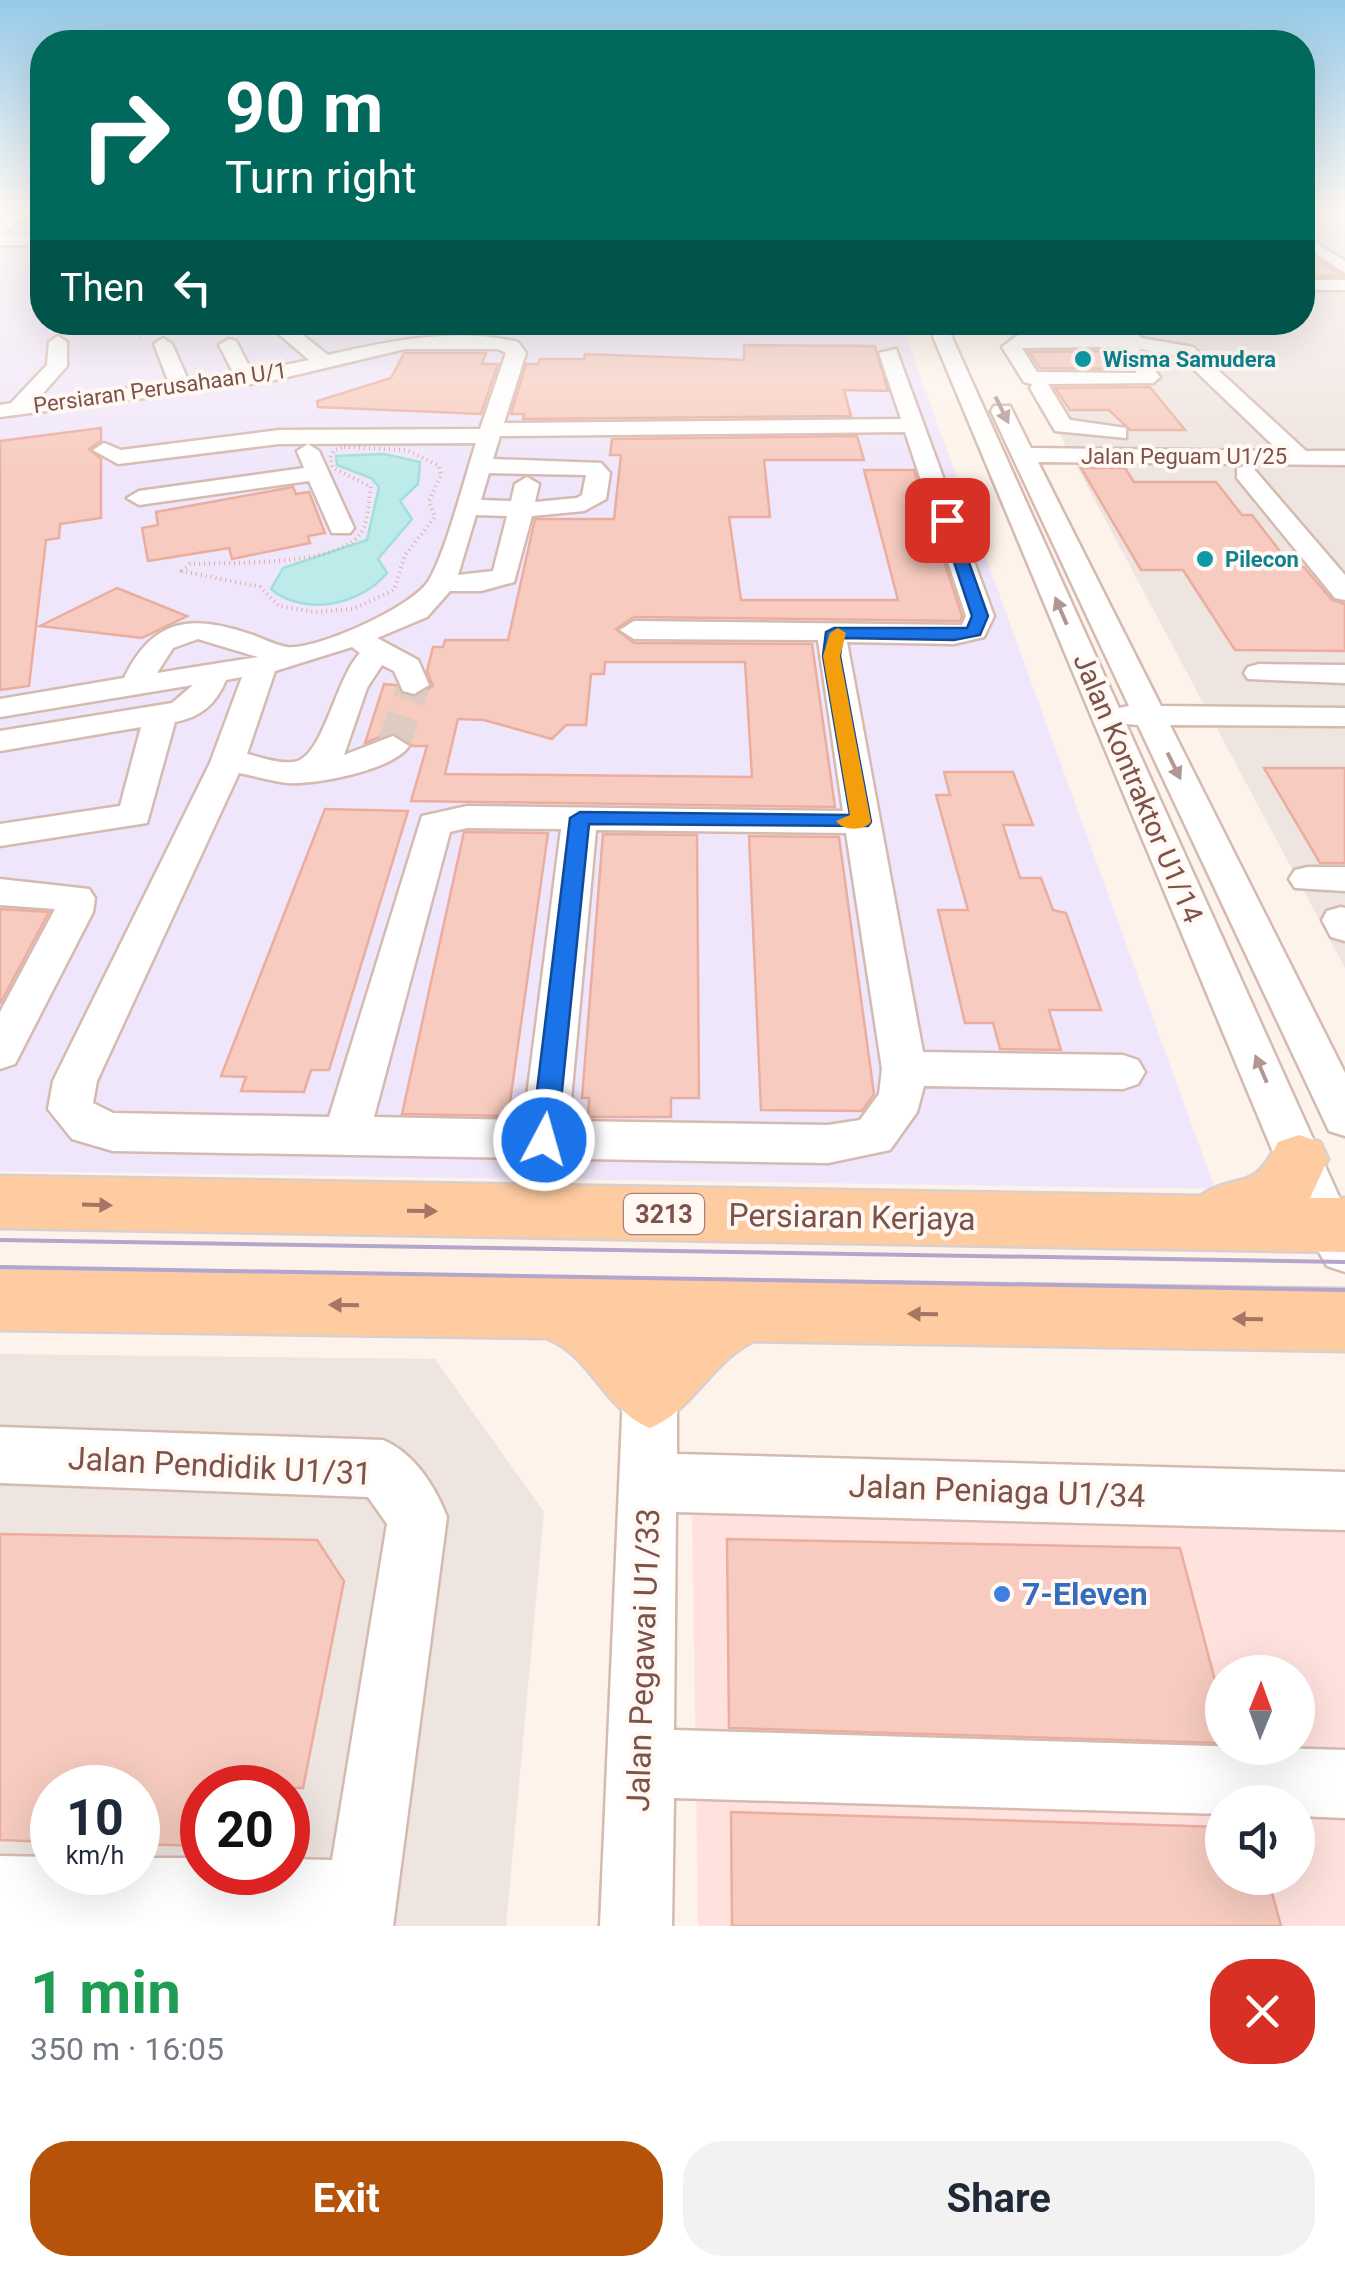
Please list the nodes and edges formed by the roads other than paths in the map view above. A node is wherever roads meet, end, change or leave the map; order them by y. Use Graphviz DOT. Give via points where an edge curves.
graph roads {
  1 [pos="1315,302"];
  2 [pos="1345,302"];
  3 [pos="290,335"];
  4 [pos="942,335"];
  5 [pos="966,335"];
  6 [pos="1083,335"];
  7 [pos="1124,335"];
  8 [pos="1133,335"];
  9 [pos="58,342"];
  10 [pos="164,344"];
  11 [pos="229,345"];
  12 [pos="889,353"];
  13 [pos="324,362"];
  14 [pos="246,379"];
  15 [pos="187,387"];
  16 [pos="1040,388"];
  17 [pos="8,410"];
  18 [pos="914,425"];
  19 [pos="202,429"];
  20 [pos="490,433"];
  21 [pos="306,437"];
  22 [pos="104,450"];
  23 [pos="1024,455"];
  24 [pos="134,456"];
  25 [pos="1299,457"];
  26 [pos="1345,458"];
  27 [pos="1237,465"];
  28 [pos="480,466"];
  29 [pos="532,466"];
  30 [pos="316,473"];
  31 [pos="521,507"];
  32 [pos="466,508"];
  33 [pos="341,528"];
  34 [pos="442,583"];
  35 [pos="1345,592"];
  36 [pos="634,630"];
  37 [pos="834,632"];
  38 [pos="367,645"];
  39 [pos="275,661"];
  40 [pos="214,673"];
  41 [pos="1259,673"];
  42 [pos="1345,674"];
  43 [pos="414,685"];
  44 [pos="136,686"];
  45 [pos="84,694"];
  46 [pos="1107,715"];
  47 [pos="160,716"];
  48 [pos="1150,716"];
  49 [pos="1345,717"];
  50 [pos="79,727"];
  51 [pos="1,736"];
  52 [pos="393,746"];
  53 [pos="228,763"];
  54 [pos="305,771"];
  55 [pos="580,818"];
  56 [pos="861,822"];
  57 [pos="0,835"];
  58 [pos="0,892"];
  59 [pos="0,1052"];
  60 [pos="904,1070"];
  61 [pos="1123,1072"];
  62 [pos="1344,1116"];
  63 [pos="346,1136"];
  64 [pos="544,1140"];
  65 [pos="1300,1159"];
  66 [pos="0,1202"];
  67 [pos="1018,1219"];
  68 [pos="1339,1233"];
  69 [pos="0,1300"];
  70 [pos="546,1308"];
  71 [pos="750,1311"];
  72 [pos="1345,1320"];
  73 [pos="650,1394"];
  74 [pos="0,1456"];
  75 [pos="648,1482"];
  76 [pos="1345,1500"];
  77 [pos="640,1764"];
  78 [pos="1345,1784"];
  79 [pos="0,1892"];
  80 [pos="359,1911"];
  81 [pos="636,1926"];
  1 -- 2 [label="street"];
  3 -- 13 [label="street"];
  46 -- 4 [label="street, Jalan Kontraktor U1/14, one-way"];
  5 -- 23 [label="street, Jalan Kontraktor U1/14, one-way"];
  6 -- 7 [label="street" via="1018,340 1012,347 1031,378 1150,377"];
  8 -- 25 [label="street" via="1186,350"];
  9 -- 17 [label="street" via="57,366"];
  10 -- 15 [label="street"];
  11 -- 14 [label="street"];
  12 -- 18 [label="street"];
  13 -- 14 [label="street, Persiaran Perusahaan U/1"];
  13 -- 20 [label="street, Persiaran Perusahaan U/1" via="405,343 510,346 516,353"];
  14 -- 15 [label="street, Persiaran Perusahaan U/1"];
  15 -- 17 [label="street, Persiaran Perusahaan U/1"];
  15 -- 19 [label="street"];
  16 -- 27 [label="street" via="1063,426 1204,435"];
  18 -- 20 [label="street"];
  18 -- 37 [label="street" via="980,616 974,631 954,635"];
  19 -- 21 [label="street"];
  19 -- 24 [label="street"];
  20 -- 21 [label="street"];
  20 -- 28 [label="street"];
  21 -- 30 [label="street"];
  22 -- 24 [label="street"];
  23 -- 27 [label="street, Jalan Peguam U1/25"];
  23 -- 48 [label="street, Jalan Kontraktor U1/14"];
  24 -- 30 [label="street" via="140,510"];
  25 -- 26 [label="street, Jalan Peguam U1/25"];
  25 -- 27 [label="street, Jalan Peguam U1/25"];
  27 -- 35 [label="street"];
  28 -- 29 [label="street"];
  28 -- 32 [label="street"];
  29 -- 31 [label="street"];
  29 -- 31 [label="street" via="593,468 594,500"];
  30 -- 33 [label="street"];
  31 -- 32 [label="street"];
  31 -- 34 [label="street" via="505,576"];
  32 -- 34 [label="street"];
  34 -- 38 [label="street" via="417,611"];
  36 -- 37 [label="street"];
  37 -- 56 [label="street" via="831,656"];
  38 -- 39 [label="street"];
  38 -- 43 [label="street" via="407,666"];
  38 -- 54 [label="street" via="331,751"];
  39 -- 40 [label="street"];
  39 -- 44 [label="street" via="189,628 150,651"];
  39 -- 53 [label="street"];
  40 -- 44 [label="street"];
  40 -- 47 [label="street" via="204,696"];
  41 -- 42 [label="street"];
  44 -- 45 [label="street"];
  45 -- 50 [label="street"];
  45 -- 51 [label="street"];
  46 -- 48 [label="street"];
  65 -- 46 [label="street, Jalan Kontraktor U1/14, one-way"];
  47 -- 50 [label="street"];
  47 -- 57 [label="street" via="135,815"];
  48 -- 49 [label="street"];
  48 -- 62 [label="street, Jalan Kontraktor U1/14, one-way"];
  50 -- 51 [label="street"];
  52 -- 54 [label="street" via="353,764"];
  53 -- 54 [label="street"];
  53 -- 63 [label="street" via="75,1081 70,1109 88,1126 113,1132"];
  55 -- 56 [label="street"];
  55 -- 63 [label="street" via="467,816 434,824"];
  55 -- 64 [label="street"];
  56 -- 60 [label="street"];
  58 -- 59 [label="street" via="76,898"];
  60 -- 61 [label="street"];
  60 -- 64 [label="street" via="900,1100 874,1137 828,1144"];
  63 -- 64 [label="street"];
  65 -- 67 [label="main road" via="1289,1187 1265,1205"];
  65 -- 68 [label="street, Jalan Kontraktor U1/14"];
  66 -- 67 [label="main road, Persiaran Kerjaya / 3213, one-way"];
  67 -- 68 [label="main road, Persiaran Kerjaya / 3213"];
  70 -- 69 [label="main road, one-way"];
  70 -- 71 [label="main road"];
  70 -- 73 [label="main road" via="591,1325"];
  72 -- 71 [label="main road, one-way"];
  71 -- 73 [label="main road" via="684,1347"];
  73 -- 75 [label="street, Jalan Pegawai U1/33"];
  74 -- 80 [label="street, Jalan Pendidik U1/31" via="383,1469 418,1517"];
  75 -- 76 [label="street, Jalan Peniaga U1/34"];
  75 -- 77 [label="street, Jalan Pegawai U1/33"];
  77 -- 78 [label="street"];
  77 -- 81 [label="street, Jalan Pegawai U1/33"];
  79 -- 80 [label="street"];
}
